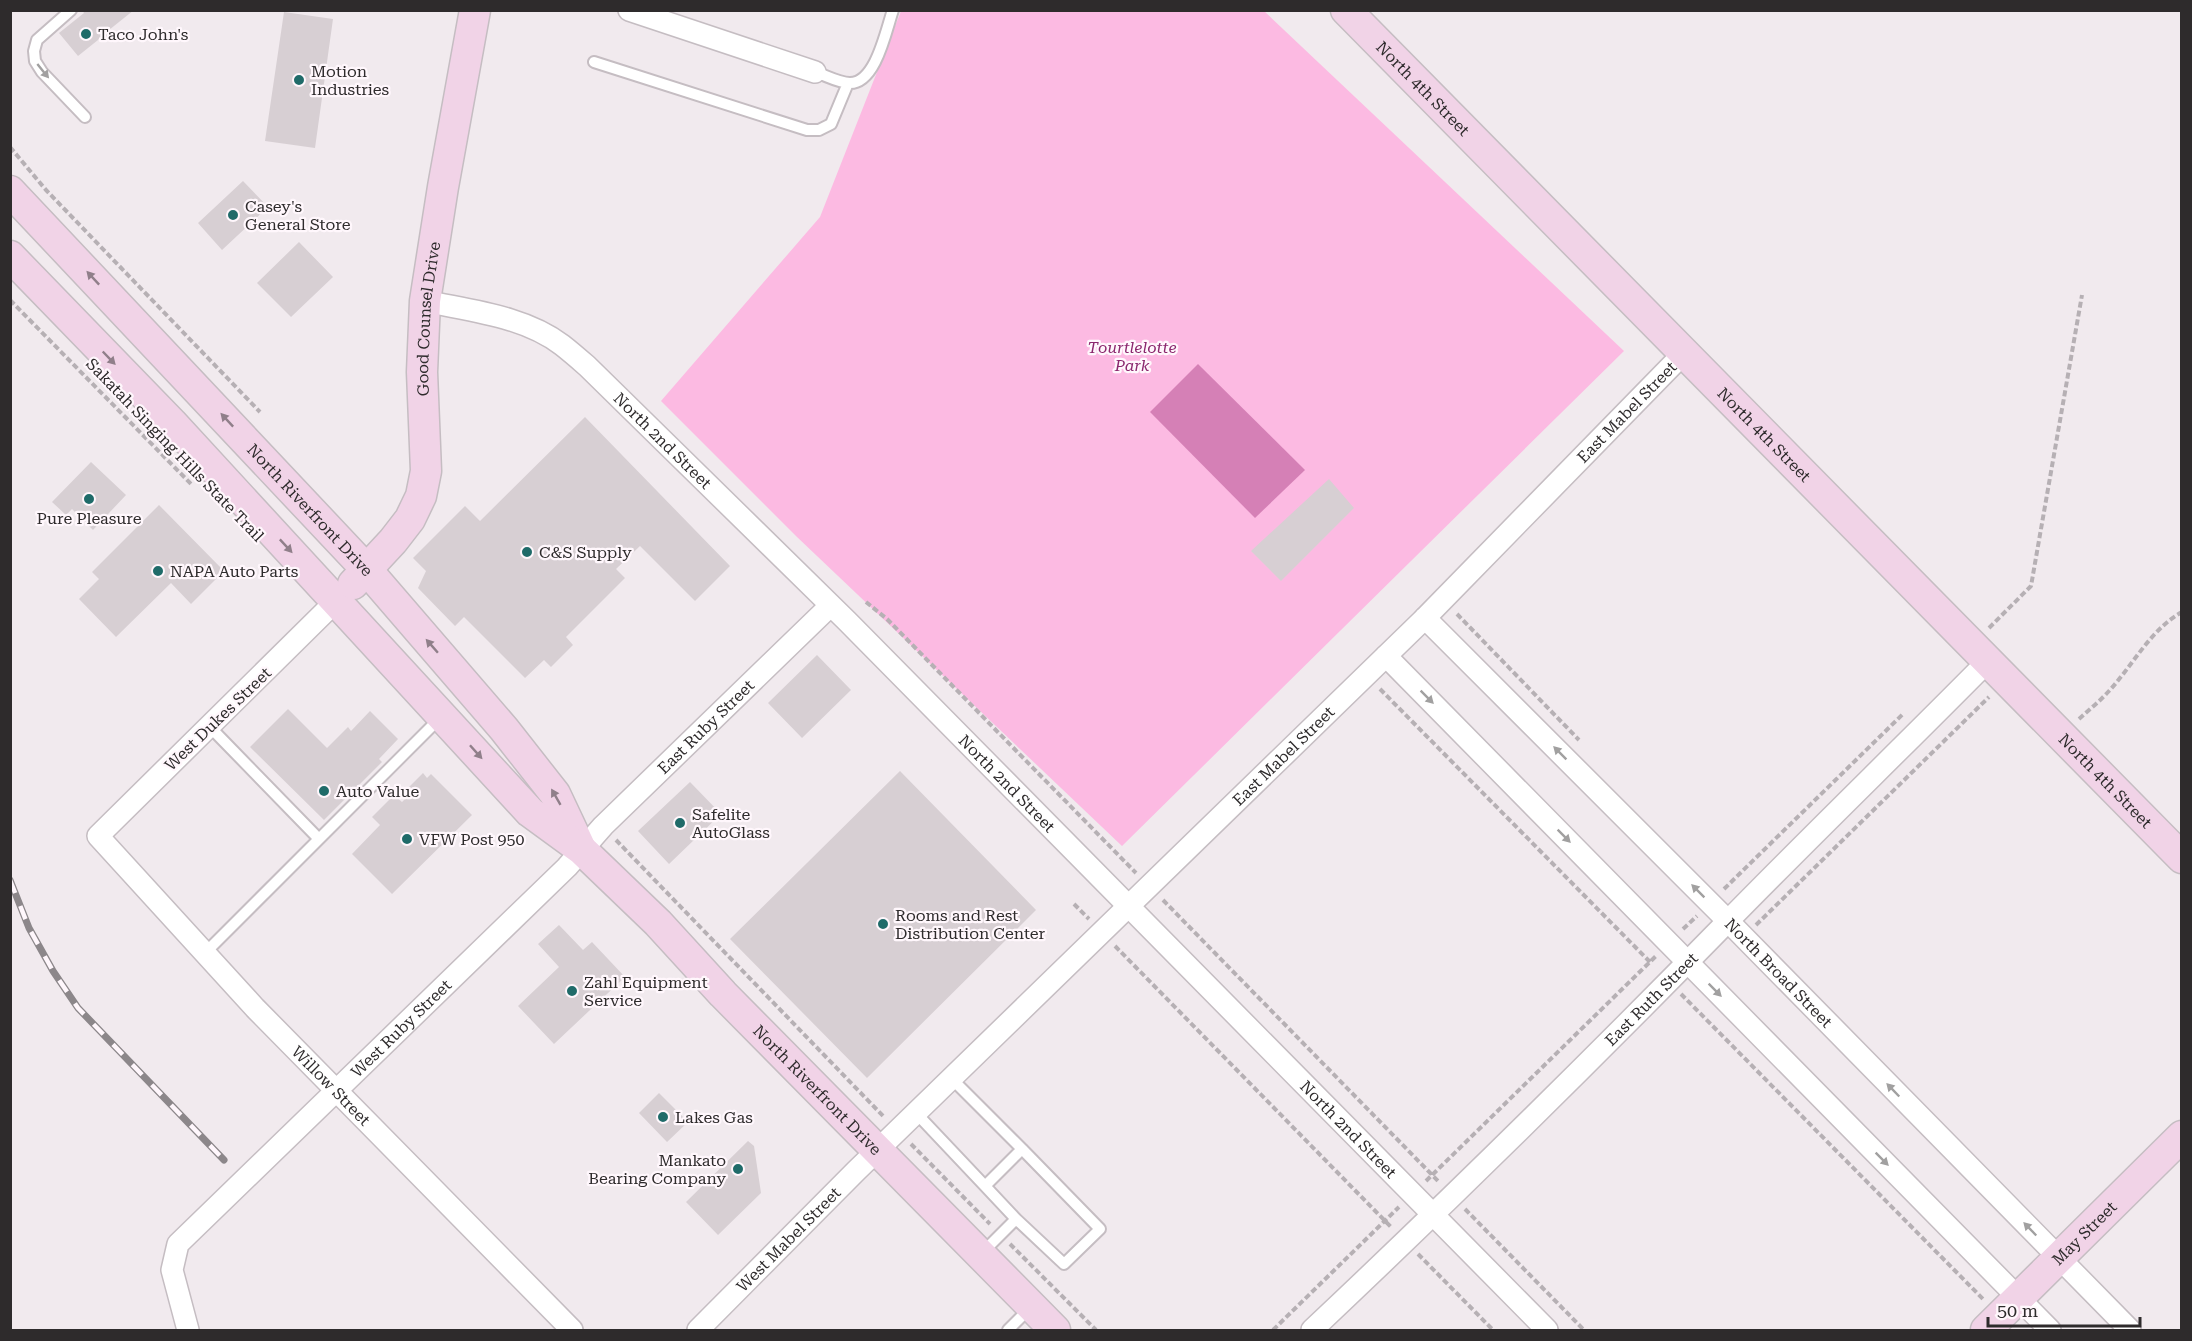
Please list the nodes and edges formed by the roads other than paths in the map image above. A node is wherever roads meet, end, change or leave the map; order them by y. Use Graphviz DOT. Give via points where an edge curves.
graph roads {
  1 [pos="71,10"];
  2 [pos="475,10"];
  3 [pos="629,10"];
  4 [pos="893,10"];
  5 [pos="1346,10"];
  6 [pos="594,62"];
  7 [pos="814,72"];
  8 [pos="848,83"];
  9 [pos="85,117"];
  10 [pos="10,191"];
  11 [pos="10,256"];
  12 [pos="425,301"];
  13 [pos="1683,354"];
  14 [pos="367,570"];
  15 [pos="336,601"];
  16 [pos="830,606"];
  17 [pos="1425,618"];
  18 [pos="1386,656"];
  19 [pos="1987,662"];
  20 [pos="442,715"];
  21 [pos="210,727"];
  22 [pos="98,836"];
  23 [pos="319,839"];
  24 [pos="582,849"];
  25 [pos="2181,858"];
  26 [pos="1129,908"];
  27 [pos="1728,921"];
  28 [pos="205,954"];
  29 [pos="1688,963"];
  30 [pos="951,1078"];
  31 [pos="337,1091"];
  32 [pos="916,1113"];
  33 [pos="2181,1136"];
  34 [pos="888,1141"];
  35 [pos="1022,1149"];
  36 [pos="985,1186"];
  37 [pos="1434,1215"];
  38 [pos="1016,1219"];
  39 [pos="990,1244"];
  40 [pos="2060,1259"];
  41 [pos="1032,1306"];
  42 [pos="2001,1315"];
  43 [pos="189,1330"];
  44 [pos="572,1330"];
  45 [pos="698,1330"];
  46 [pos="1008,1330"];
  47 [pos="1055,1330"];
  48 [pos="1312,1330"];
  49 [pos="1547,1330"];
  50 [pos="2050,1330"];
  51 [pos="2130,1330"];
  1 -- 9 [label="lane, one-way" via="37,40 35,61"];
  2 -- 12 [label="main road, Good Counsel Drive"];
  3 -- 7 [label="street"];
  4 -- 8 [label="lane" via="868,74 859,82"];
  5 -- 13 [label="main road, North 4th Street"];
  6 -- 8 [label="lane" via="807,130 831,124"];
  7 -- 8 [label="lane"];
  14 -- 10 [label="main road, North Riverfront Drive, one-way"];
  11 -- 15 [label="main road, North Riverfront Drive, one-way" via="172,423"];
  12 -- 14 [label="main road, Good Counsel Drive" via="422,372 426,471 422,496 404,526"];
  12 -- 16 [label="street, North 2nd Street" via="500,316 561,344"];
  13 -- 17 [label="street, East Mabel Street"];
  13 -- 19 [label="main road, North 4th Street"];
  14 -- 15 [label="main road, Good Counsel Drive"];
  24 -- 14 [label="main road, North Riverfront Drive, one-way" via="555,794"];
  15 -- 20 [label="main road, North Riverfront Drive"];
  15 -- 21 [label="street, West Dukes Street"];
  16 -- 24 [label="street, East Ruby Street"];
  16 -- 26 [label="street, North 2nd Street"];
  17 -- 18 [label="street, East Mabel Street"];
  27 -- 17 [label="street, North Broad Street, one-way"];
  18 -- 26 [label="street, East Mabel Street"];
  18 -- 29 [label="street, one-way"];
  19 -- 25 [label="main road, North 4th Street"];
  19 -- 27 [label="street, East Ruth Street"];
  20 -- 23 [label="lane"];
  20 -- 24 [label="main road, North Riverfront Drive, one-way" via="530,812"];
  21 -- 22 [label="street, West Dukes Street"];
  21 -- 23 [label="lane"];
  22 -- 28 [label="street, Willow Street"];
  23 -- 28 [label="lane"];
  24 -- 31 [label="street, West Ruby Street"];
  24 -- 34 [label="main road, North Riverfront Drive" via="723,994"];
  26 -- 30 [label="street, East Mabel Street"];
  26 -- 37 [label="street, North 2nd Street"];
  27 -- 29 [label="street, East Ruth Street"];
  40 -- 27 [label="street, North Broad Street, one-way"];
  28 -- 31 [label="street, Willow Street"];
  29 -- 37 [label="street, East Ruth Street"];
  29 -- 42 [label="street, one-way"];
  30 -- 32 [label="street, East Mabel Street"];
  30 -- 35 [label="lane"];
  31 -- 43 [label="street, West Ruby Street" via="178,1244 172,1270"];
  31 -- 44 [label="street, Willow Street"];
  32 -- 34 [label="street, East Mabel Street"];
  32 -- 36 [label="lane"];
  33 -- 40 [label="main road, May Street"];
  34 -- 39 [label="main road, North Riverfront Drive"];
  34 -- 45 [label="street, West Mabel Street"];
  35 -- 36 [label="lane"];
  35 -- 38 [label="lane" via="1100,1228 1064,1264"];
  36 -- 38 [label="lane"];
  37 -- 48 [label="street, East Ruth Street"];
  37 -- 49 [label="street, North 2nd Street"];
  38 -- 39 [label="lane"];
  39 -- 41 [label="main road, North Riverfront Drive"];
  40 -- 42 [label="main road, May Street"];
  40 -- 51 [label="street, North Broad Street"];
  41 -- 46 [label="lane"];
  41 -- 47 [label="main road, North Riverfront Drive"];
  42 -- 50 [label="street"];
}
